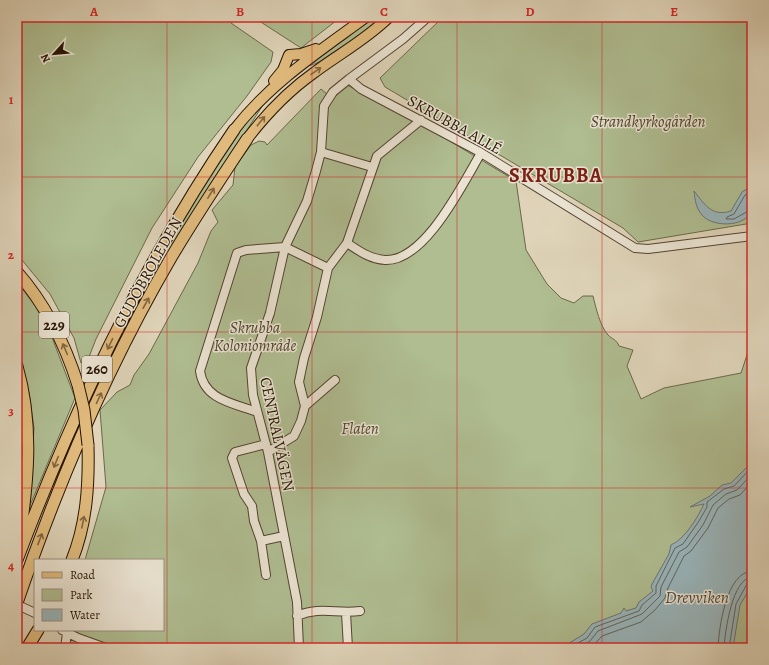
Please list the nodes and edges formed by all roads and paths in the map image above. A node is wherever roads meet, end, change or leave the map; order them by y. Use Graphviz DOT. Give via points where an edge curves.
graph roads {
  1 [pos="366,17"];
  2 [pos="389,17"];
  3 [pos="428,17"];
  4 [pos="333,42"];
  5 [pos="289,55"];
  6 [pos="298,67"];
  7 [pos="349,80"];
  8 [pos="276,104"];
  9 [pos="253,107"];
  10 [pos="421,120"];
  11 [pos="234,130"];
  12 [pos="247,139"];
  13 [pos="321,152"];
  14 [pos="481,153"];
  15 [pos="372,167"];
  16 [pos="752,236"];
  17 [pos="347,243"];
  18 [pos="285,246"];
  19 [pos="328,268"];
  20 [pos="17,272"];
  21 [pos="17,366"];
  22 [pos="335,380"];
  23 [pos="305,406"];
  24 [pos="257,412"];
  25 [pos="267,448"];
  26 [pos="284,536"];
  27 [pos="261,541"];
  28 [pos="17,553"];
  29 [pos="36,559"];
  30 [pos="72,559"];
  31 [pos="17,560"];
  32 [pos="34,564"];
  33 [pos="266,575"];
  34 [pos="20,605"];
  35 [pos="360,611"];
  36 [pos="34,612"];
  37 [pos="346,612"];
  38 [pos="297,616"];
  39 [pos="37,631"];
  40 [pos="65,632"];
  41 [pos="297,646"];
  42 [pos="27,648"];
  43 [pos="65,648"];
  44 [pos="106,648"];
  45 [pos="348,648"];
  1 -- 4 [label="main road, GUDÖBROLEDEN / 260"];
  8 -- 2 [label="main road, GUDÖBROLEDEN / 260, one-way" via="306,78"];
  3 -- 7 [label="street"];
  4 -- 5 [label="main road" via="307,53"];
  4 -- 6 [label="main road, GUDÖBROLEDEN / 260"];
  5 -- 6 [label="main road"];
  5 -- 9 [label="main road" via="283,70"];
  6 -- 8 [label="main road" via="297,78"];
  6 -- 9 [label="main road, GUDÖBROLEDEN / 260"];
  7 -- 10 [label="street, SKRUBBA ALLÉ" via="361,89"];
  7 -- 13 [label="street, CENTRALVÄGEN" via="333,92 324,106"];
  12 -- 8 [label="main road, GUDÖBROLEDEN / 260, one-way"];
  9 -- 11 [label="main road, GUDÖBROLEDEN / 260"];
  10 -- 14 [label="street, SKRUBBA ALLÉ"];
  10 -- 15 [label="street" via="377,156"];
  11 -- 31 [label="highway, GUDÖBROLEDEN / 260, one-way" via="177,219 116,331 65,438"];
  29 -- 12 [label="highway, GUDÖBROLEDEN / 260, one-way" via="61,485 115,362 171,257"];
  13 -- 15 [label="street"];
  13 -- 18 [label="street, CENTRALVÄGEN" via="307,202"];
  14 -- 16 [label="street, SKRUBBA ALLÉ" via="640,249"];
  14 -- 17 [label="street" via="439,221 412,252 401,258 385,260 368,256"];
  15 -- 17 [label="street"];
  17 -- 19 [label="street"];
  18 -- 19 [label="street"];
  18 -- 24 [label="street, CENTRALVÄGEN" via="270,313 251,368"];
  18 -- 24 [label="street" via="237,252 200,371 201,380 213,396"];
  19 -- 23 [label="street" via="299,382"];
  30 -- 20 [label="highway, 229, one-way, bridge" via="85,511 88,488 88,445 84,410 70,360 55,327 44,307"];
  21 -- 28 [label="highway" via="26,411 29,457"];
  22 -- 23 [label="street"];
  23 -- 25 [label="street" via="294,436"];
  24 -- 25 [label="street, CENTRALVÄGEN"];
  25 -- 26 [label="street, CENTRALVÄGEN"];
  25 -- 27 [label="street" via="235,452 232,458 244,494 252,506"];
  26 -- 27 [label="street"];
  26 -- 38 [label="street, CENTRALVÄGEN" via="297,602"];
  27 -- 33 [label="street"];
  34 -- 32 [label="highway, GUDÖBROLEDEN / 260, one-way"];
  34 -- 36 [label="street"];
  35 -- 37 [label="street"];
  37 -- 38 [label="street" via="318,610"];
  37 -- 45 [label="street"];
  38 -- 41 [label="street, CENTRALVÄGEN"];
  39 -- 42 [label="highway"];
  40 -- 43 [label="street"];
  40 -- 44 [label="street"];
}
